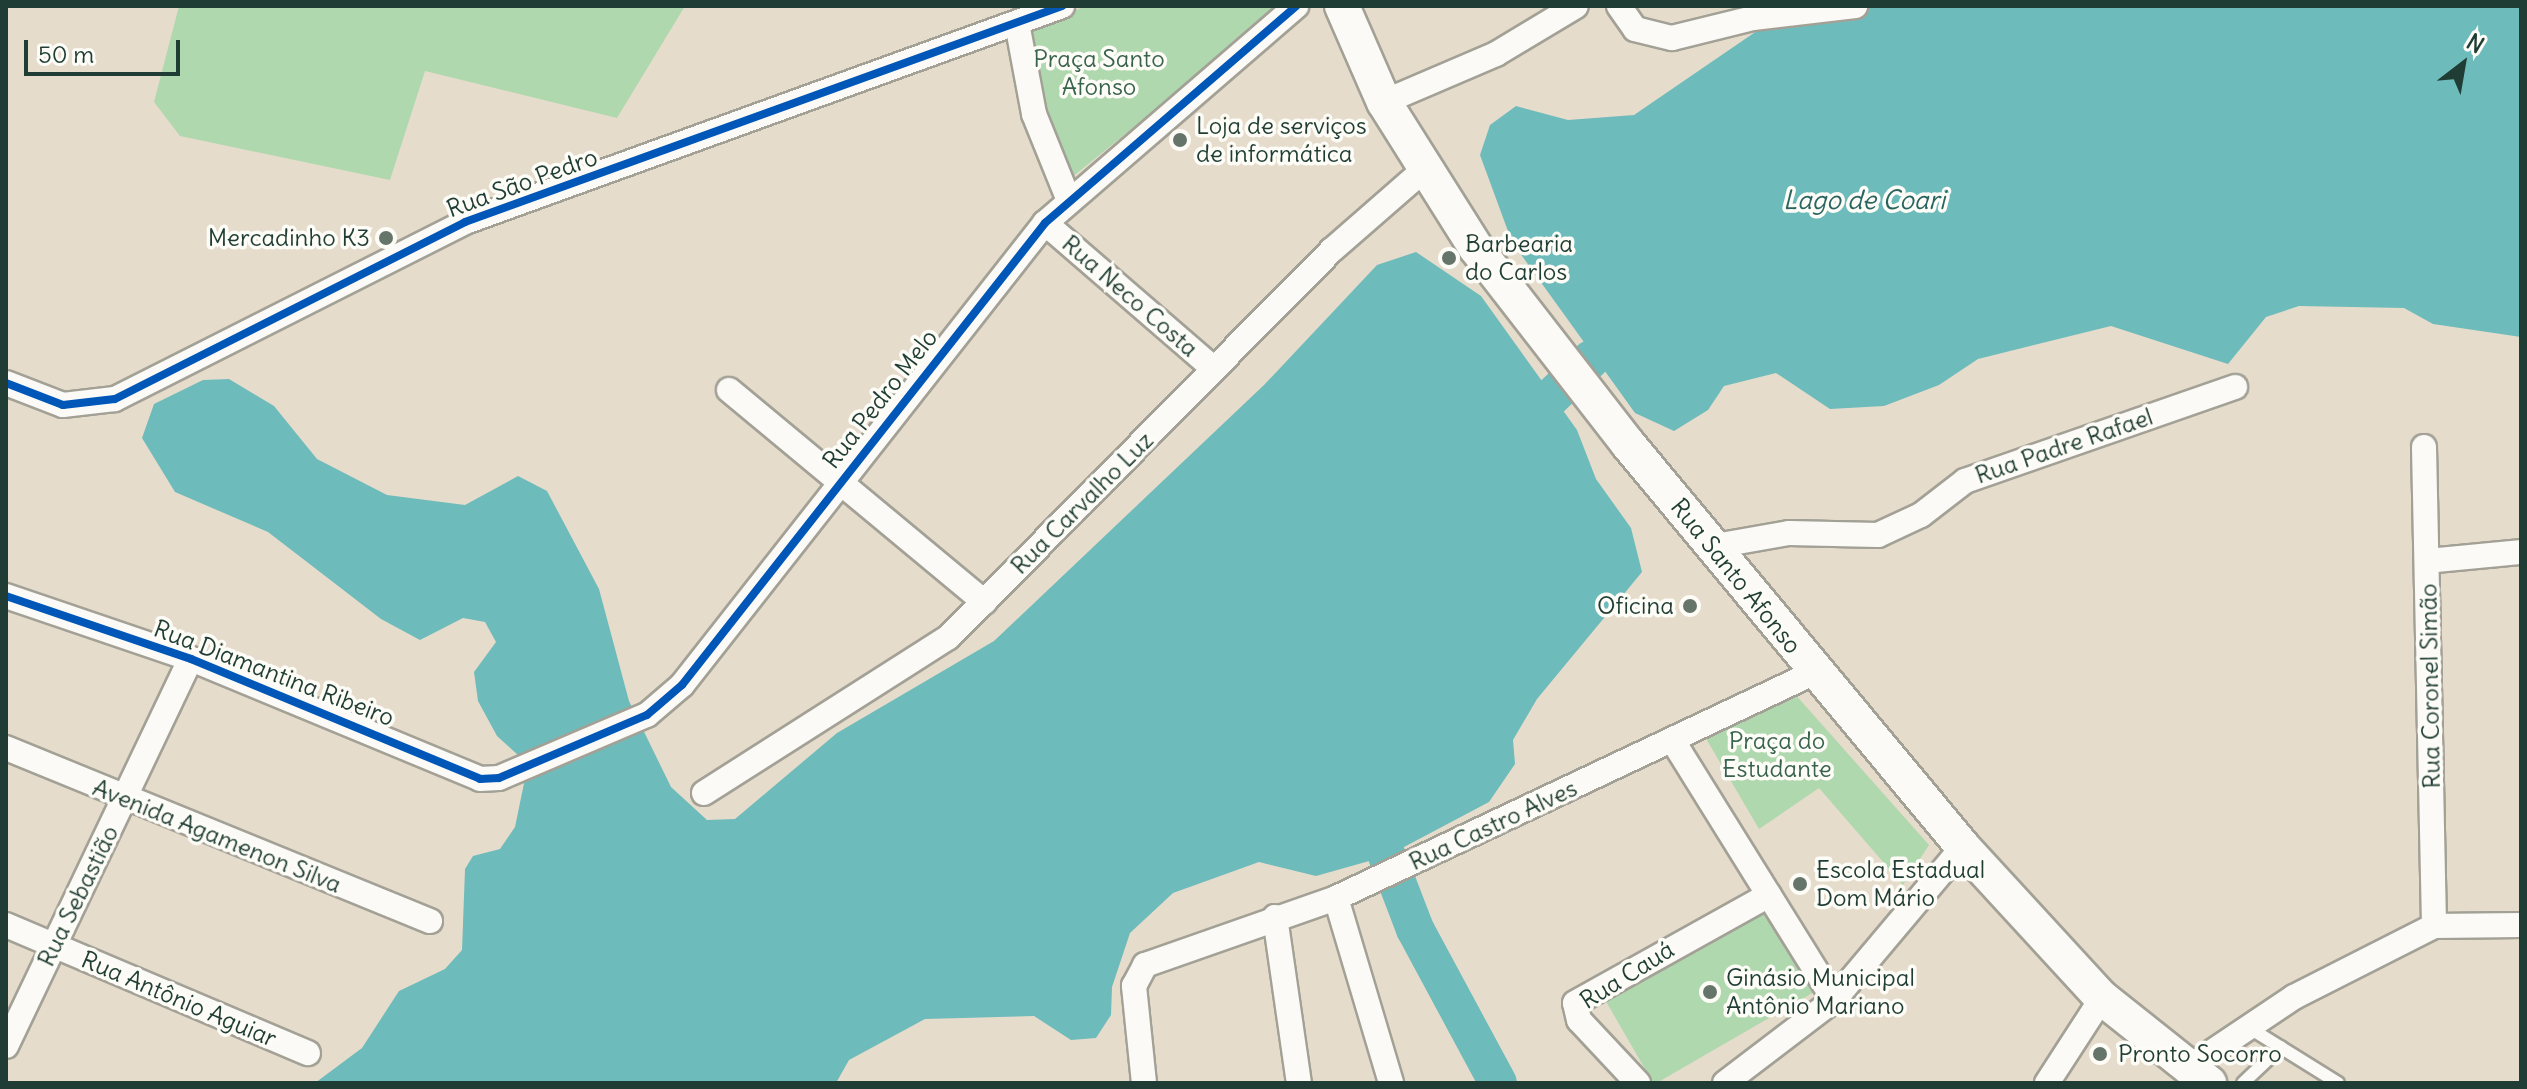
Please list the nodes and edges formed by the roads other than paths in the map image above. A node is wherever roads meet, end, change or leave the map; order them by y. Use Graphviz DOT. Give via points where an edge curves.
graph roads {
  1 [pos="1062,6"];
  2 [pos="1296,6"];
  3 [pos="1342,6"];
  4 [pos="1576,6"];
  5 [pos="1619,6"];
  6 [pos="1855,6"];
  7 [pos="1752,12"];
  8 [pos="1017,23"];
  9 [pos="1384,102"];
  10 [pos="1425,169"];
  11 [pos="1068,198"];
  12 [pos="1045,223"];
  13 [pos="1214,369"];
  14 [pos="6,383"];
  15 [pos="2235,387"];
  16 [pos="729,390"];
  17 [pos="2424,447"];
  18 [pos="842,480"];
  19 [pos="1715,546"];
  20 [pos="2521,552"];
  21 [pos="2427,561"];
  22 [pos="6,596"];
  23 [pos="984,602"];
  24 [pos="191,659"];
  25 [pos="1813,673"];
  26 [pos="1673,741"];
  27 [pos="6,748"];
  28 [pos="480,779"];
  29 [pos="704,793"];
  30 [pos="123,802"];
  31 [pos="1963,847"];
  32 [pos="1769,895"];
  33 [pos="1336,898"];
  34 [pos="1275,917"];
  35 [pos="430,921"];
  36 [pos="6,925"];
  37 [pos="2521,925"];
  38 [pos="2434,926"];
  39 [pos="54,946"];
  40 [pos="2102,998"];
  41 [pos="1834,1000"];
  42 [pos="2248,1027"];
  43 [pos="6,1046"];
  44 [pos="2281,1047"];
  45 [pos="308,1053"];
  46 [pos="2198,1075"];
  47 [pos="1144,1083"];
  48 [pos="1299,1083"];
  49 [pos="1391,1083"];
  50 [pos="1638,1083"];
  51 [pos="1725,1083"];
  52 [pos="2047,1083"];
  53 [pos="2243,1083"];
  54 [pos="2338,1083"];
  1 -- 8 [label="street, Rua São Pedro"];
  2 -- 11 [label="street, Rua Pedro Melo"];
  3 -- 9 [label="main road, Rua Santo Afonso"];
  4 -- 9 [label="street" via="1496,54"];
  5 -- 7 [label="street" via="1635,29 1672,38"];
  6 -- 7 [label="street"];
  8 -- 11 [label="street, Rua Neco Costa" via="1034,114"];
  8 -- 14 [label="street, Rua São Pedro" via="465,222 149,385 87,406"];
  9 -- 10 [label="main road, Rua Santo Afonso"];
  10 -- 13 [label="street, Rua Carvalho Luz"];
  10 -- 19 [label="main road, Rua Santo Afonso" via="1542,335"];
  11 -- 12 [label="street, Rua Pedro Melo"];
  12 -- 13 [label="street, Rua Neco Costa"];
  12 -- 18 [label="street, Rua Pedro Melo"];
  13 -- 23 [label="street, Rua Carvalho Luz"];
  15 -- 19 [label="street, Rua Padre Rafael" via="1965,481 1921,515 1878,535 1789,533"];
  16 -- 18 [label="street"];
  17 -- 21 [label="street, Rua Coronel Simão"];
  18 -- 23 [label="street"];
  18 -- 28 [label="street, Rua Pedro Melo" via="682,685 647,715 499,778"];
  19 -- 25 [label="main road, Rua Santo Afonso"];
  20 -- 21 [label="street"];
  21 -- 38 [label="street, Rua Coronel Simão"];
  22 -- 24 [label="street, Rua Diamantina Ribeiro"];
  23 -- 29 [label="street, Rua Carvalho Luz" via="918,660"];
  24 -- 28 [label="street, Rua Diamantina Ribeiro"];
  24 -- 30 [label="street, Rua Sebastião"];
  25 -- 26 [label="street, Rua Castro Alves"];
  25 -- 31 [label="main road, Rua Santo Afonso"];
  26 -- 32 [label="street"];
  26 -- 33 [label="street, Rua Castro Alves"];
  27 -- 30 [label="street, Avenida Agamenon Silva"];
  30 -- 35 [label="street, Avenida Agamenon Silva"];
  30 -- 39 [label="street, Rua Sebastião"];
  31 -- 40 [label="main road, Rua Santo Afonso"];
  31 -- 41 [label="street"];
  32 -- 41 [label="street"];
  32 -- 50 [label="street, Rua Cauá" via="1575,1003 1579,1020"];
  33 -- 34 [label="street, Rua Castro Alves"];
  33 -- 49 [label="street"];
  34 -- 47 [label="street, Rua Castro Alves" via="1163,954 1145,965 1134,986"];
  34 -- 48 [label="street"];
  36 -- 39 [label="street, Rua Antônio Aguiar"];
  37 -- 38 [label="street"];
  38 -- 42 [label="street"];
  39 -- 43 [label="street, Rua Sebastião"];
  39 -- 45 [label="street, Rua Antônio Aguiar"];
  40 -- 46 [label="main road, Rua Santo Afonso"];
  40 -- 52 [label="street"];
  41 -- 51 [label="street"];
  42 -- 44 [label="lane"];
  42 -- 46 [label="street"];
  44 -- 53 [label="lane"];
  44 -- 54 [label="lane"];
}
